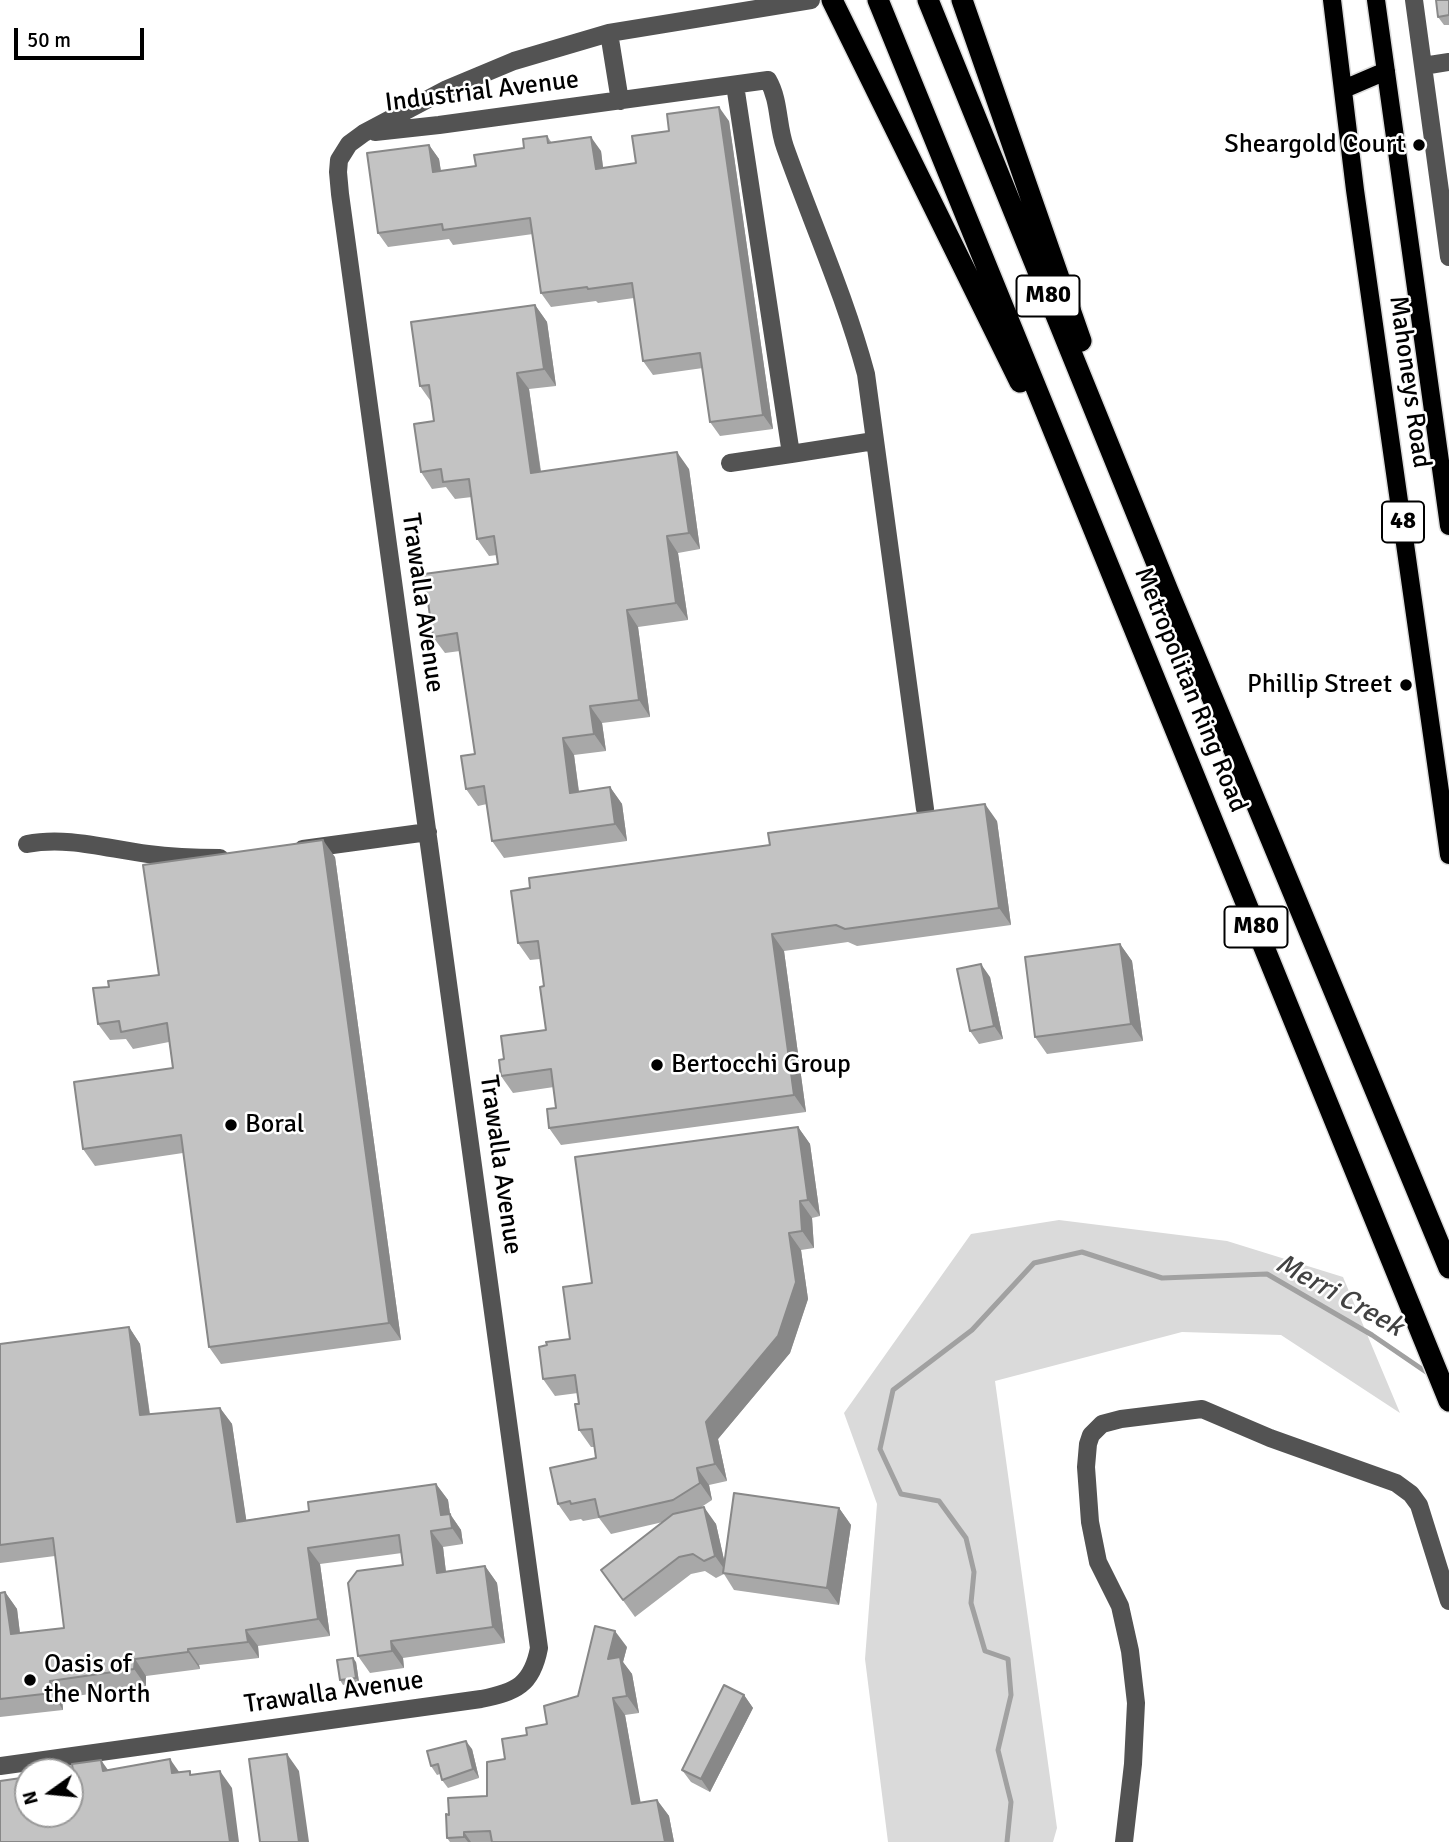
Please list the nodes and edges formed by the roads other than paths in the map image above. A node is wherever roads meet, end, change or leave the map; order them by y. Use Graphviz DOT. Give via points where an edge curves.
graph roads {
  1 [pos="811,0"];
  2 [pos="832,0"];
  3 [pos="878,0"];
  4 [pos="928,0"];
  5 [pos="962,0"];
  6 [pos="1332,0"];
  7 [pos="1376,0"];
  8 [pos="1414,0"];
  9 [pos="609,33"];
  10 [pos="1449,62"];
  11 [pos="1423,65"];
  12 [pos="1387,71"];
  13 [pos="735,85"];
  14 [pos="1344,89"];
  15 [pos="620,101"];
  16 [pos="364,133"];
  17 [pos="1449,257"];
  18 [pos="874,441"];
  19 [pos="791,454"];
  20 [pos="730,463"];
  21 [pos="1449,526"];
  22 [pos="1104,553"];
  23 [pos="1168,591"];
  24 [pos="925,809"];
  25 [pos="428,832"];
  26 [pos="1448,843"];
  27 [pos="27,844"];
  28 [pos="284,852"];
  29 [pos="235,858"];
  30 [pos="1449,1268"];
  31 [pos="1449,1401"];
  32 [pos="1449,1601"];
  33 [pos="0,1766"];
  34 [pos="1124,1842"];
  1 -- 9 [label="street, Industrial Avenue"];
  2 -- 22 [label="highway"];
  3 -- 22 [label="highway, Metropolitan Ring Road / M80"];
  4 -- 23 [label="highway, Metropolitan Ring Road / M80"];
  5 -- 23 [label="highway"];
  6 -- 14 [label="main road, Mahoneys Road / 48"];
  7 -- 12 [label="main road, Mahoneys Road / 48"];
  8 -- 11 [label="street"];
  9 -- 15 [label="street, Industrial Avenue"];
  9 -- 16 [label="street, Industrial Avenue" via="514,61 447,89"];
  10 -- 11 [label="street"];
  11 -- 17 [label="street"];
  12 -- 14 [label="main road"];
  12 -- 21 [label="main road, Mahoneys Road / 48"];
  13 -- 15 [label="street, Industrial Avenue"];
  13 -- 18 [label="street, Industrial Avenue" via="768,80 773,89 783,143 857,339"];
  13 -- 19 [label="street"];
  14 -- 26 [label="main road, Mahoneys Road / 48"];
  15 -- 16 [label="street, Industrial Avenue"];
  16 -- 25 [label="street, Trawalla Avenue" via="343,151 338,172"];
  18 -- 19 [label="street"];
  18 -- 24 [label="street"];
  19 -- 20 [label="street"];
  22 -- 31 [label="highway, Metropolitan Ring Road / M80"];
  23 -- 30 [label="highway, Metropolitan Ring Road / M80"];
  25 -- 28 [label="street"];
  25 -- 33 [label="street, Trawalla Avenue" via="539,1648 534,1668 516,1689 481,1699"];
  27 -- 29 [label="street" via="66,841 150,854"];
  32 -- 34 [label="street" via="1419,1505 1396,1483 1202,1409 1102,1424 1088,1444 1090,1522 1098,1562 1120,1606 1136,1703"];
}
